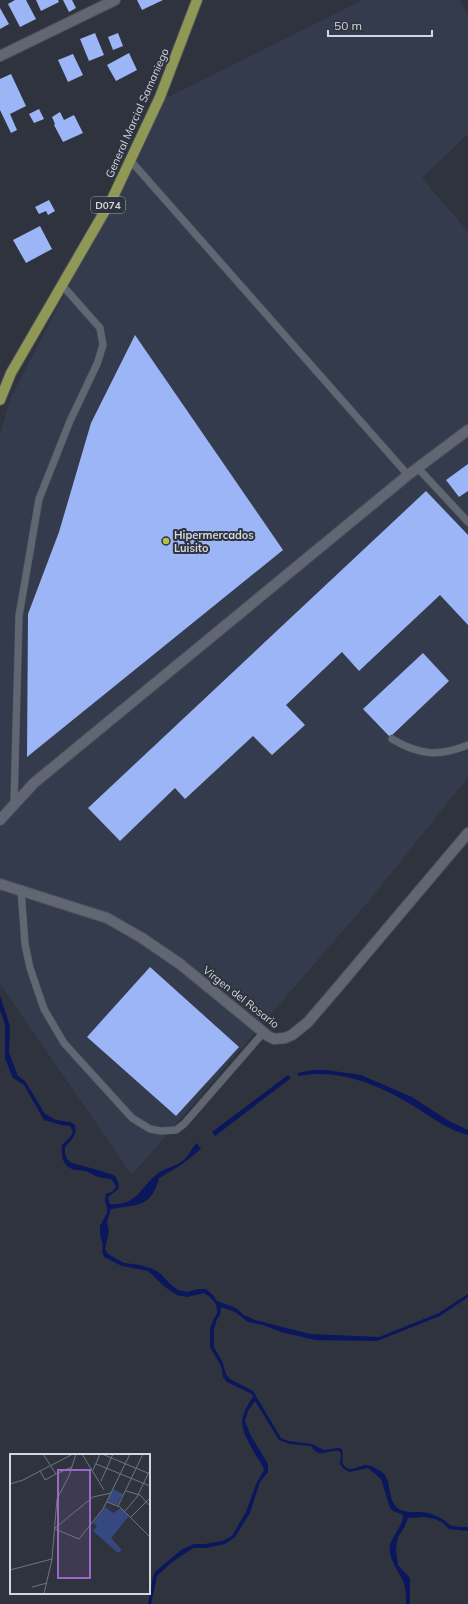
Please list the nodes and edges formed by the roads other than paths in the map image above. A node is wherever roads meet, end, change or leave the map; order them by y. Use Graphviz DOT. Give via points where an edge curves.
graph roads {
  1 [pos="115,0"];
  2 [pos="197,0"];
  3 [pos="0,56"];
  4 [pos="130,160"];
  5 [pos="62,285"];
  6 [pos="0,400"];
  7 [pos="468,430"];
  8 [pos="417,467"];
  9 [pos="408,475"];
  10 [pos="468,522"];
  11 [pos="392,739"];
  12 [pos="468,745"];
  13 [pos="14,804"];
  14 [pos="0,820"];
  15 [pos="468,833"];
  16 [pos="0,884"];
  17 [pos="21,890"];
  18 [pos="263,1032"];
  1 -- 3 [label="street"];
  2 -- 4 [label="main road, General Marcial Samaniego / D074" via="160,97"];
  4 -- 5 [label="main road, General Marcial Samaniego / D074" via="113,197"];
  4 -- 9 [label="lane"];
  5 -- 6 [label="main road, General Marcial Samaniego / D074" via="11,373"];
  5 -- 13 [label="lane" via="100,328 103,345 38,499 19,616"];
  7 -- 8 [label="street"];
  8 -- 9 [label="street"];
  8 -- 10 [label="lane"];
  9 -- 13 [label="street" via="34,783"];
  11 -- 12 [label="lane" via="412,749 431,753 452,751"];
  13 -- 14 [label="street"];
  15 -- 18 [label="street, Virgen del Rosario" via="308,1022 285,1038 274,1038"];
  16 -- 17 [label="street, Virgen del Rosario"];
  17 -- 18 [label="street, Virgen del Rosario" via="107,918 142,938 180,964"];
  17 -- 18 [label="lane" via="25,944 44,1009 64,1043 132,1118 150,1129 176,1130 184,1124"];
}
